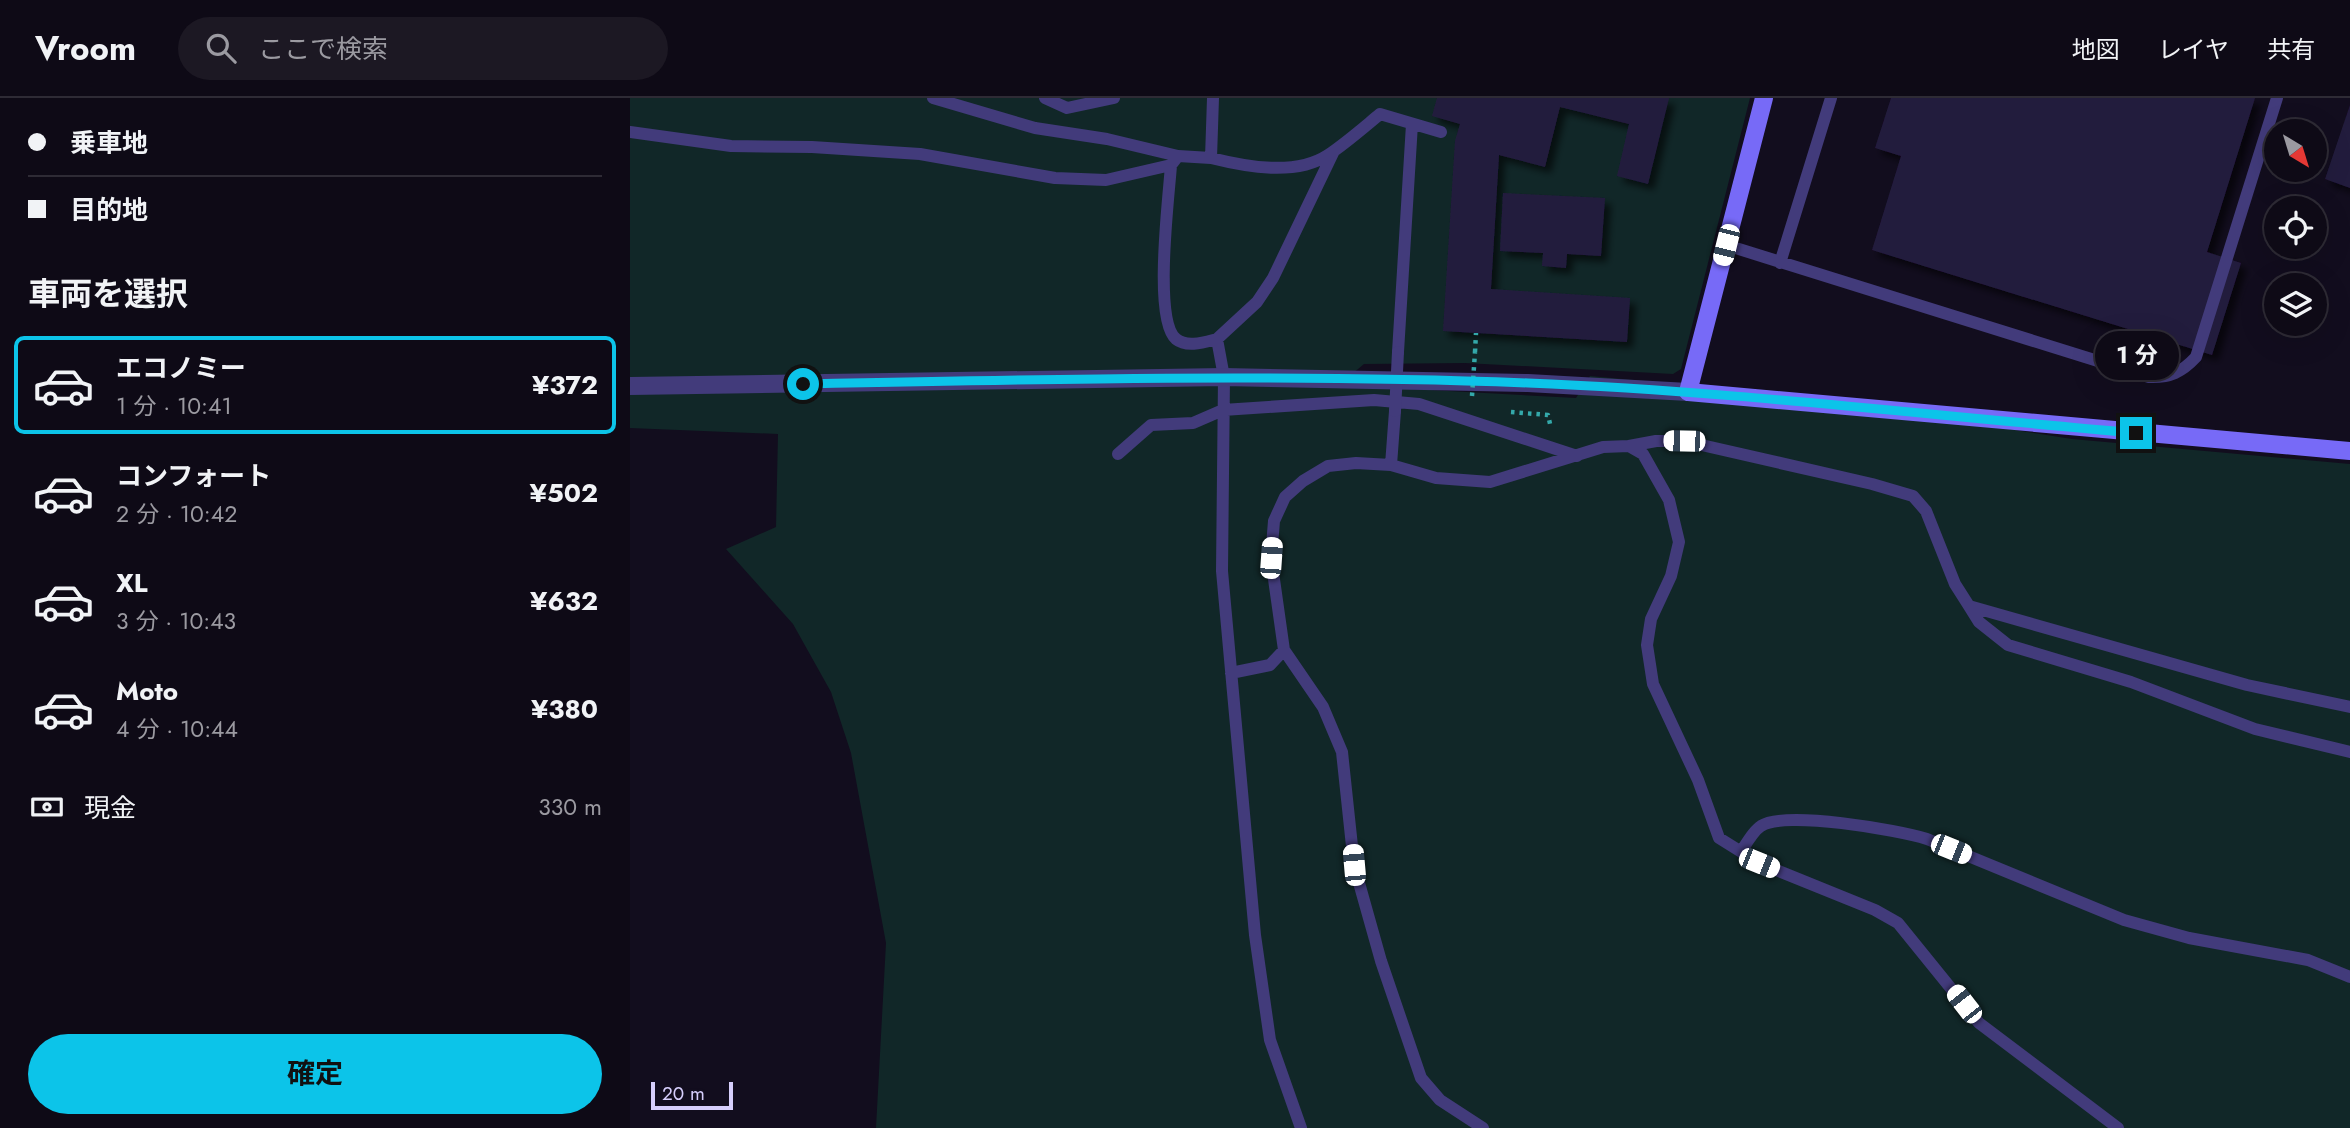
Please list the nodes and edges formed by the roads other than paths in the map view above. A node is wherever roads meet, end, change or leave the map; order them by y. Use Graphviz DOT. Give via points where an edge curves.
graph roads {
  1 [pos="933,98"];
  2 [pos="1045,98"];
  3 [pos="1114,98"];
  4 [pos="1213,98"];
  5 [pos="1763,98"];
  6 [pos="1830,98"];
  7 [pos="2277,98"];
  8 [pos="1412,124"];
  9 [pos="630,132"];
  10 [pos="1441,132"];
  11 [pos="1334,151"];
  12 [pos="1211,158"];
  13 [pos="1175,160"];
  14 [pos="1726,245"];
  15 [pos="1780,263"];
  16 [pos="1217,339"];
  17 [pos="1224,377"];
  18 [pos="630,386"];
  19 [pos="1688,393"];
  20 [pos="1223,410"];
  21 [pos="1629,446"];
  22 [pos="2350,451"];
  23 [pos="1118,454"];
  24 [pos="1577,456"];
  25 [pos="1391,465"];
  26 [pos="1969,606"];
  27 [pos="1283,650"];
  28 [pos="1231,673"];
  29 [pos="2350,707"];
  30 [pos="2350,752"];
  31 [pos="1741,852"];
  32 [pos="2350,977"];
  33 [pos="1301,1128"];
  34 [pos="1483,1128"];
  35 [pos="2118,1128"];
  1 -- 13 [label="lane" via="1035,128 1107,139"];
  2 -- 3 [label="lane" via="1068,108"];
  4 -- 12 [label="lane"];
  5 -- 14 [label="street"];
  6 -- 15 [label="lane"];
  7 -- 15 [label="lane" via="2196,357 2167,377 2149,377"];
  8 -- 10 [label="lane"];
  8 -- 11 [label="lane" via="1380,114"];
  8 -- 25 [label="lane, bridge"];
  9 -- 13 [label="lane" via="731,146 920,154 1055,178 1107,180"];
  11 -- 12 [label="lane" via="1294,168"];
  11 -- 16 [label="lane" via="1273,278 1257,302"];
  12 -- 13 [label="lane"];
  13 -- 16 [label="lane" via="1162,278 1171,334 1178,342 1193,344"];
  14 -- 15 [label="lane"];
  14 -- 19 [label="street"];
  16 -- 17 [label="lane"];
  17 -- 18 [label="street"];
  17 -- 19 [label="street" via="1528,383"];
  17 -- 20 [label="lane"];
  19 -- 22 [label="street"];
  20 -- 23 [label="lane" via="1193,423 1151,425"];
  20 -- 24 [label="lane" via="1374,400 1419,404"];
  20 -- 28 [label="lane" via="1222,571"];
  21 -- 24 [label="lane" via="1603,447"];
  21 -- 26 [label="lane" via="1684,441 1913,496 1926,512 1955,584"];
  21 -- 31 [label="lane" via="1643,454 1669,500 1679,542 1671,576 1651,619 1647,645 1653,684 1698,780 1719,838"];
  24 -- 25 [label="lane" via="1490,482 1436,478"];
  25 -- 27 [label="lane" via="1328,466 1285,497 1274,521 1271,558"];
  26 -- 29 [label="lane" via="2247,685"];
  26 -- 30 [label="lane" via="1979,622 2008,645 2131,682 2255,729"];
  27 -- 28 [label="lane" via="1270,665"];
  27 -- 34 [label="lane" via="1322,707 1342,752 1354,865 1421,1077 1440,1100"];
  28 -- 33 [label="lane" via="1255,934 1270,1040"];
  31 -- 32 [label="lane" via="1760,826 1779,820 1894,829 2123,920 2189,938 2308,960"];
  31 -- 35 [label="lane" via="1898,923 1979,1023"];
}
